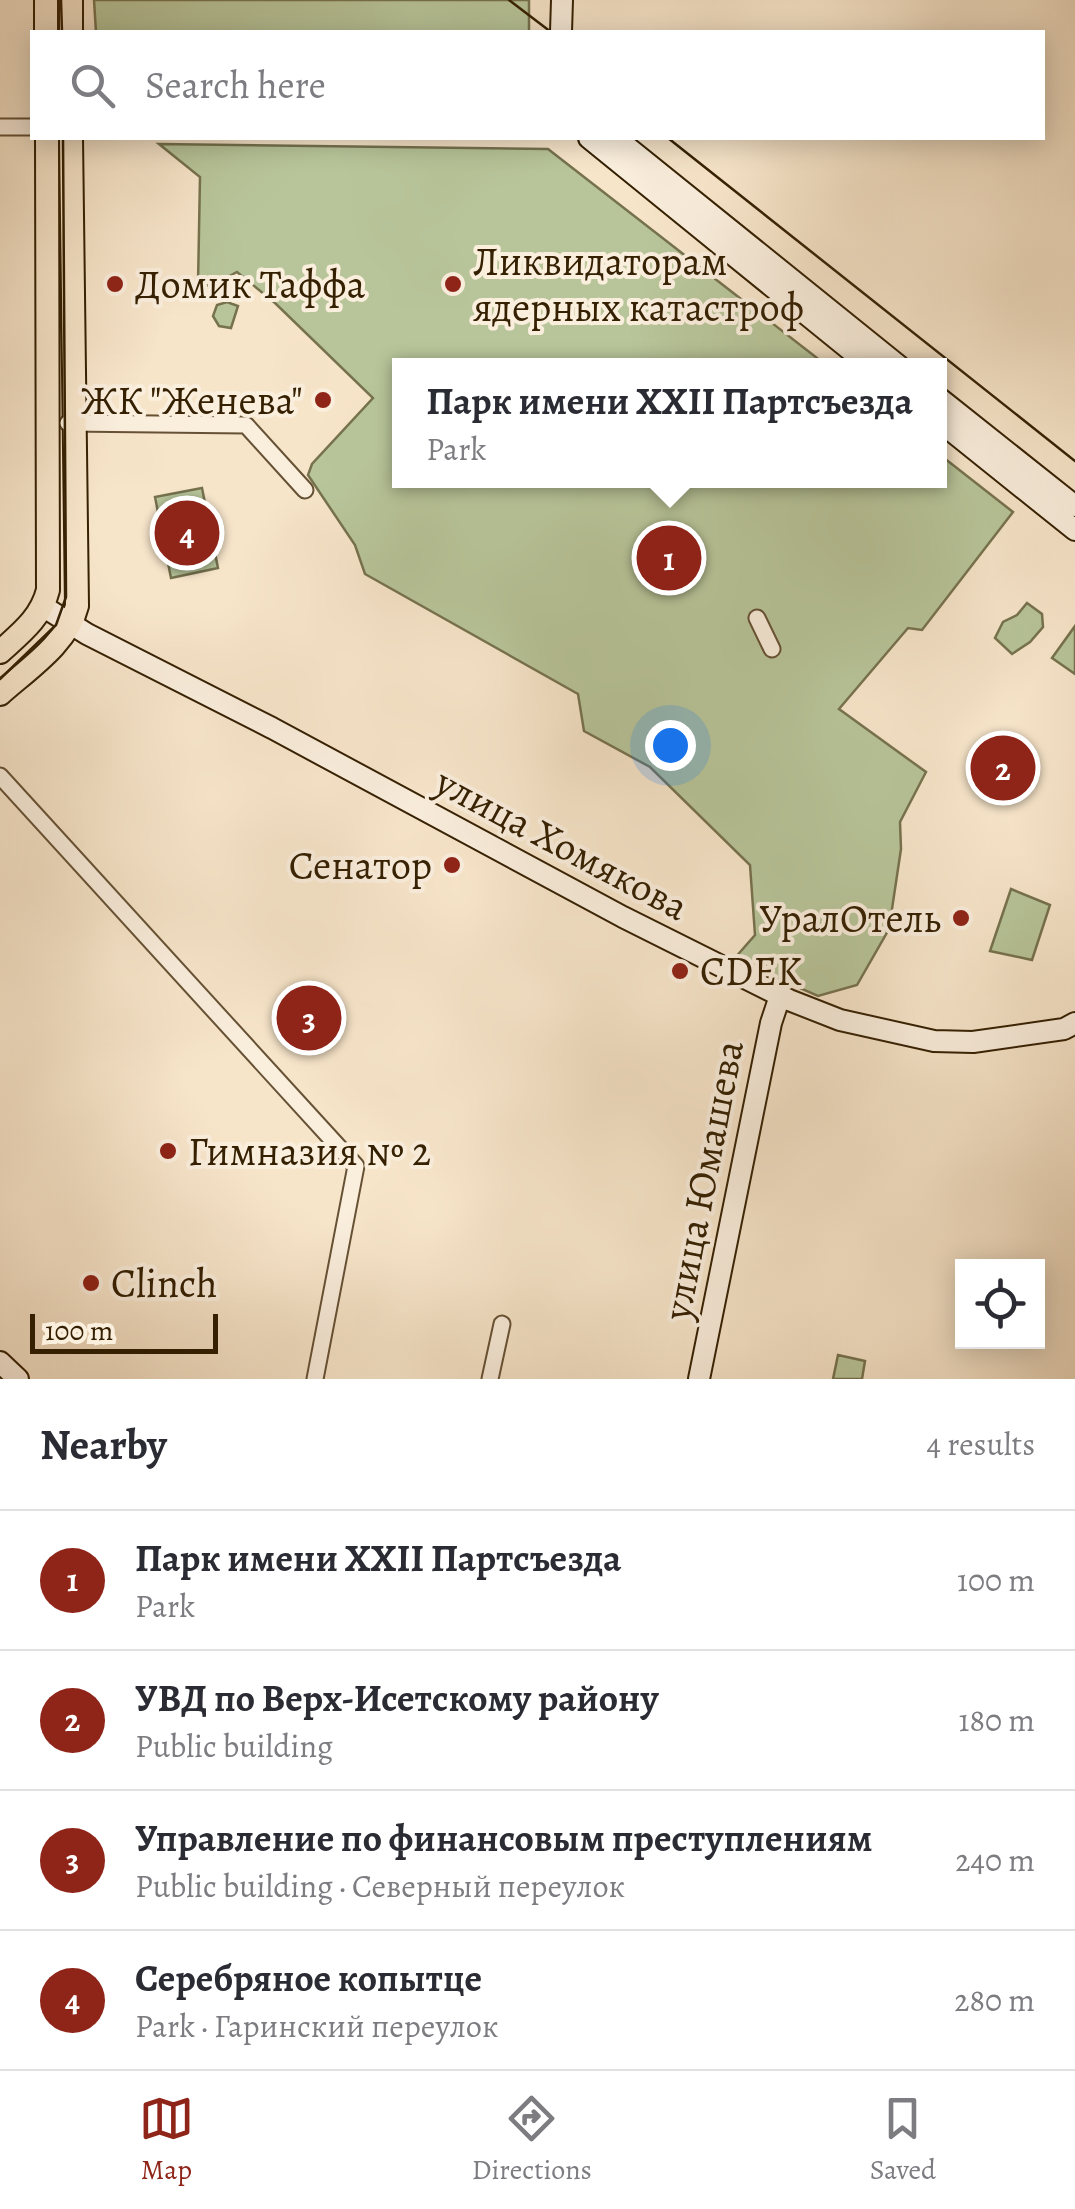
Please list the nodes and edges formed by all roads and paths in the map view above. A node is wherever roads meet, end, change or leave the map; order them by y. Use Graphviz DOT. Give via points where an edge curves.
graph roads {
  1 [pos="46,0"];
  2 [pos="71,0"];
  3 [pos="562,0"];
  4 [pos="46,30"];
  5 [pos="71,30"];
  6 [pos="562,30"];
  7 [pos="0,127"];
  8 [pos="30,127"];
  9 [pos="47,140"];
  10 [pos="71,140"];
  11 [pos="591,140"];
  12 [pos="618,140"];
  13 [pos="860,358"];
  14 [pos="890,358"];
  15 [pos="947,404"];
  16 [pos="48,423"];
  17 [pos="76,423"];
  18 [pos="947,427"];
  19 [pos="306,490"];
  20 [pos="1075,506"];
  21 [pos="1075,530"];
  22 [pos="44,607"];
  23 [pos="757,618"];
  24 [pos="72,624"];
  25 [pos="772,649"];
  26 [pos="0,652"];
  27 [pos="0,694"];
  28 [pos="0,776"];
  29 [pos="780,996"];
  30 [pos="1075,1023"];
  31 [pos="502,1324"];
  32 [pos="0,1362"];
  33 [pos="18,1379"];
  34 [pos="315,1379"];
  35 [pos="490,1379"];
  36 [pos="699,1379"];
  1 -- 4 [label="main road"];
  2 -- 5 [label="main road"];
  3 -- 6 [label="street"];
  7 -- 8 [label="street"];
  9 -- 16 [label="main road"];
  10 -- 17 [label="main road"];
  11 -- 13 [label="street"];
  12 -- 14 [label="street"];
  15 -- 20 [label="street"];
  16 -- 17 [label="street"];
  16 -- 22 [label="main road"];
  17 -- 19 [label="street" via="246,425"];
  17 -- 24 [label="main road" via="78,589"];
  18 -- 21 [label="street"];
  22 -- 24 [label="street, улица Хомякова"];
  22 -- 26 [label="main road"];
  23 -- 25 [label="street"];
  24 -- 27 [label="main road"];
  24 -- 29 [label="street, улица Хомякова"];
  28 -- 34 [label="street" via="356,1166"];
  29 -- 30 [label="street, улица Хомякова" via="840,1020 934,1042 973,1042"];
  29 -- 36 [label="street, улица Юмашева"];
  31 -- 35 [label="street"];
  32 -- 33 [label="street"];
}
